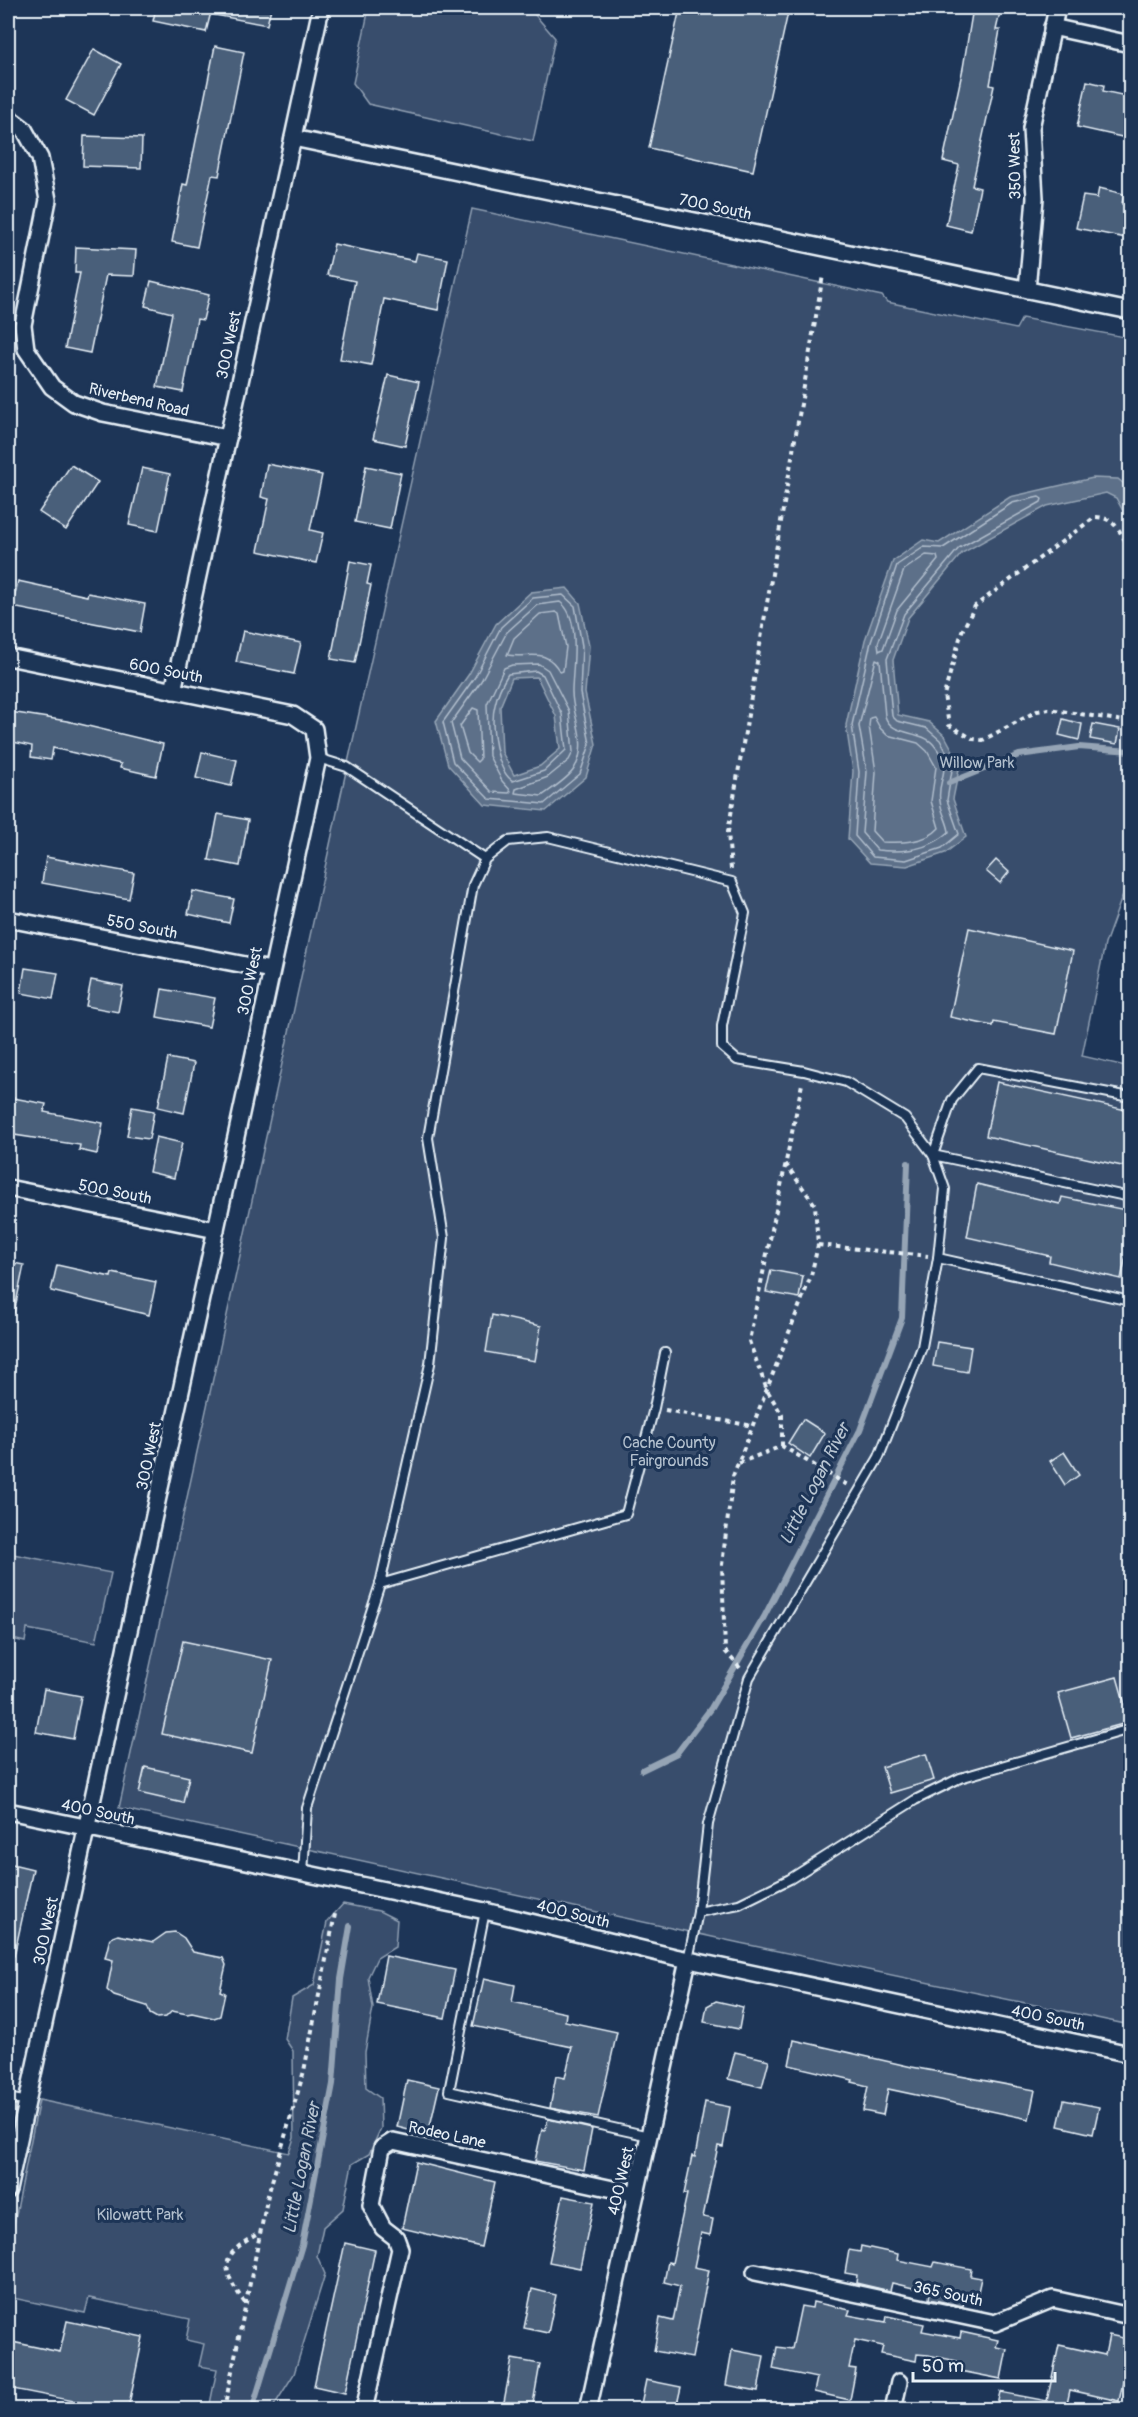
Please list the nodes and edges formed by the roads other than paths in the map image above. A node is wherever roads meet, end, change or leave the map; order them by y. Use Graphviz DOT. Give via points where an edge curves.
graph roads {
  1 [pos="321,8"];
  2 [pos="1057,8"];
  3 [pos="1052,27"];
  4 [pos="1131,44"];
  5 [pos="8,117"];
  6 [pos="292,138"];
  7 [pos="1027,290"];
  8 [pos="1131,311"];
  9 [pos="228,438"];
  10 [pos="8,657"];
  11 [pos="173,691"];
  12 [pos="314,729"];
  13 [pos="318,758"];
  14 [pos="485,859"];
  15 [pos="8,919"];
  16 [pos="271,970"];
  17 [pos="1131,1097"];
  18 [pos="933,1155"];
  19 [pos="8,1188"];
  20 [pos="1131,1197"];
  21 [pos="216,1230"];
  22 [pos="938,1258"];
  23 [pos="1131,1301"];
  24 [pos="665,1353"];
  25 [pos="380,1584"];
  26 [pos="1131,1729"];
  27 [pos="8,1811"];
  28 [pos="88,1828"];
  29 [pos="303,1874"];
  30 [pos="484,1911"];
  31 [pos="698,1912"];
  32 [pos="688,1960"];
  33 [pos="1131,2054"];
  34 [pos="8,2098"];
  35 [pos="27,2102"];
  36 [pos="650,2136"];
  37 [pos="8,2190"];
  38 [pos="636,2194"];
  39 [pos="755,2272"];
  40 [pos="1131,2316"];
  41 [pos="899,2382"];
  42 [pos="364,2409"];
  43 [pos="588,2409"];
  44 [pos="893,2409"];
  1 -- 6 [label="street, 300 West"];
  2 -- 3 [label="street, 350 West"];
  3 -- 4 [label="street"];
  3 -- 7 [label="street, 350 West" via="1032,128 1035,198"];
  5 -- 9 [label="street, Riverbend Road" via="24,129 40,158 48,200 23,325 26,349 52,387 74,403 103,413"];
  6 -- 7 [label="street, 700 South"];
  6 -- 9 [label="street, 300 West"];
  7 -- 8 [label="street, 700 South"];
  9 -- 11 [label="street, 300 West"];
  10 -- 11 [label="street, 600 South"];
  11 -- 12 [label="street, 600 South" via="293,716"];
  12 -- 13 [label="street, 300 West"];
  13 -- 14 [label="lane" via="347,767"];
  13 -- 16 [label="street, 300 West"];
  14 -- 18 [label="lane" via="508,841 548,837 732,882 745,913 722,1026 722,1047 737,1060 846,1082 905,1118"];
  14 -- 25 [label="lane" via="473,885 428,1138 444,1238 430,1364"];
  15 -- 16 [label="street, 550 South"];
  16 -- 21 [label="street, 300 West"];
  17 -- 18 [label="lane" via="978,1068 952,1100"];
  18 -- 20 [label="lane"];
  18 -- 22 [label="lane" via="945,1189"];
  19 -- 21 [label="street, 500 South"];
  21 -- 28 [label="street, 300 West"];
  22 -- 23 [label="lane"];
  22 -- 31 [label="lane" via="922,1347 879,1457 749,1678 708,1824"];
  24 -- 25 [label="lane" via="626,1514"];
  25 -- 29 [label="lane" via="307,1808"];
  26 -- 31 [label="lane" via="960,1778 915,1800 790,1879 739,1904"];
  27 -- 28 [label="street, 400 South"];
  28 -- 29 [label="street, 400 South"];
  28 -- 35 [label="street, 300 West"];
  29 -- 30 [label="street, 400 South"];
  30 -- 32 [label="street, 400 South"];
  30 -- 36 [label="lane" via="449,2091"];
  31 -- 32 [label="lane"];
  32 -- 33 [label="street, 400 South"];
  32 -- 36 [label="street, 400 West"];
  34 -- 35 [label="lane"];
  35 -- 37 [label="street, 300 West"];
  36 -- 38 [label="street, 400 West"];
  38 -- 42 [label="street, Rodeo Lane" via="393,2141 387,2144 382,2148 371,2205 400,2249"];
  38 -- 43 [label="street, 400 West"];
  39 -- 40 [label="street, 365 South" via="995,2323 1053,2299"];
  41 -- 44 [label="street"];
}
